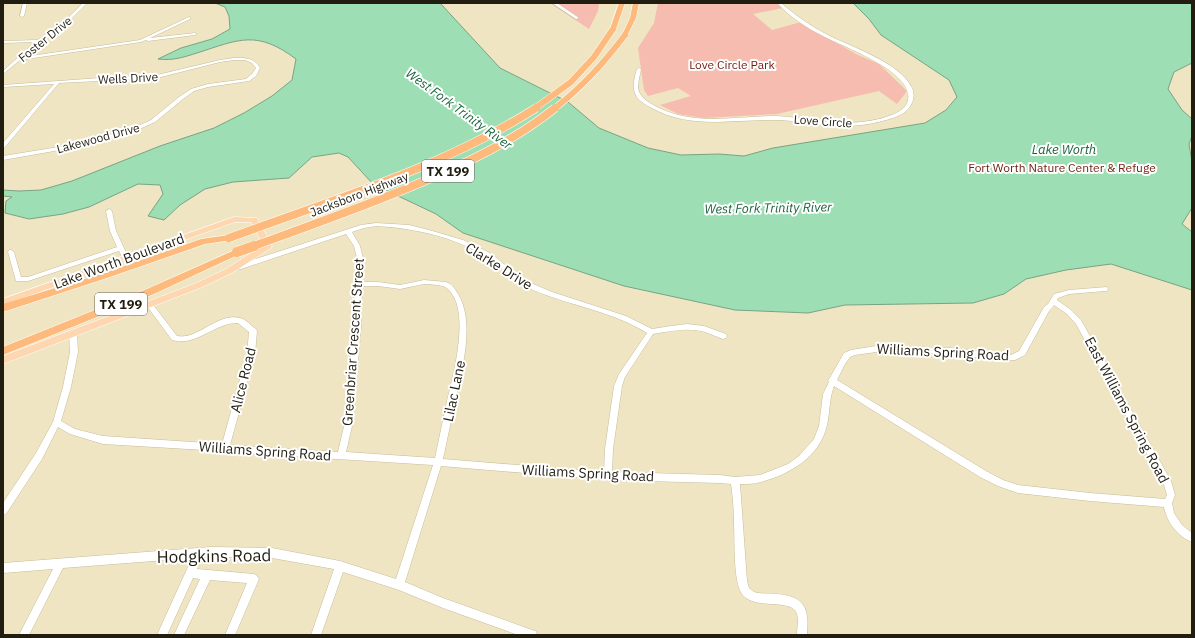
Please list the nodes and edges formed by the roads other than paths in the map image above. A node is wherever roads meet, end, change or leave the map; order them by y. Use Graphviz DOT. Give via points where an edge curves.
graph roads {
  1 [pos="26,3"];
  2 [pos="85,3"];
  3 [pos="554,3"];
  4 [pos="622,3"];
  5 [pos="636,3"];
  6 [pos="779,3"];
  7 [pos="642,7"];
  8 [pos="22,16"];
  9 [pos="189,18"];
  10 [pos="577,18"];
  11 [pos="632,18"];
  12 [pos="195,34"];
  13 [pos="40,41"];
  14 [pos="141,41"];
  15 [pos="3,42"];
  16 [pos="19,59"];
  17 [pos="250,60"];
  18 [pos="3,66"];
  19 [pos="12,66"];
  20 [pos="639,69"];
  21 [pos="3,73"];
  22 [pos="58,82"];
  23 [pos="3,86"];
  24 [pos="3,146"];
  25 [pos="3,158"];
  26 [pos="108,211"];
  27 [pos="348,231"];
  28 [pos="268,246"];
  29 [pos="120,248"];
  30 [pos="287,250"];
  31 [pos="11,252"];
  32 [pos="126,259"];
  33 [pos="228,271"];
  34 [pos="358,284"];
  35 [pos="1105,289"];
  36 [pos="1054,301"];
  37 [pos="3,302"];
  38 [pos="149,304"];
  39 [pos="3,308"];
  40 [pos="651,332"];
  41 [pos="73,333"];
  42 [pos="723,336"];
  43 [pos="3,351"];
  44 [pos="3,360"];
  45 [pos="832,381"];
  46 [pos="57,422"];
  47 [pos="225,449"];
  48 [pos="341,456"];
  49 [pos="438,463"];
  50 [pos="608,476"];
  51 [pos="734,481"];
  52 [pos="1168,502"];
  53 [pos="3,511"];
  54 [pos="1192,538"];
  55 [pos="199,553"];
  56 [pos="60,564"];
  57 [pos="340,566"];
  58 [pos="3,568"];
  59 [pos="190,573"];
  60 [pos="207,575"];
  61 [pos="400,585"];
  62 [pos="24,635"];
  63 [pos="162,635"];
  64 [pos="179,635"];
  65 [pos="230,635"];
  66 [pos="316,635"];
  67 [pos="532,635"];
  68 [pos="802,635"];
  1 -- 8 [label="street"];
  2 -- 13 [label="street, Foster Drive" via="64,24"];
  3 -- 10 [label="street"];
  4 -- 39 [label="highway, Jacksboro Highway / TX 199, bridge" via="613,29 594,58 564,87 502,130 471,146 229,238 204,241"];
  5 -- 11 [label="highway, Jacksboro Highway / TX 199"];
  6 -- 20 [label="street, Love Circle" via="824,36 874,59 903,78 908,85 911,100 903,112 856,124 779,118 690,120 669,115 645,102 637,93"];
  7 -- 11 [label="highway, TX 199"];
  9 -- 14 [label="street"];
  11 -- 43 [label="highway, Jacksboro Highway / TX 199, bridge" via="625,35 599,70 543,118 494,148 434,178 237,252 98,314"];
  12 -- 14 [label="street"];
  13 -- 15 [label="street"];
  13 -- 16 [label="street, Foster Drive"];
  14 -- 16 [label="street"];
  16 -- 19 [label="street, Foster Drive"];
  17 -- 22 [label="street, Wells Drive" via="214,62 174,74 145,79"];
  17 -- 25 [label="street, Lakewood Drive" via="256,63 258,68 251,78 192,91 146,125 83,144"];
  18 -- 19 [label="street"];
  19 -- 21 [label="street, Foster Drive"];
  22 -- 23 [label="street, Wells Drive"];
  22 -- 24 [label="street"];
  26 -- 29 [label="street"];
  27 -- 30 [label="street, Clarke Drive"];
  27 -- 34 [label="street, Greenbriar Crescent Street" via="359,254"];
  27 -- 40 [label="street, Clarke Drive" via="368,225 395,226 459,241 484,252 534,288 615,314"];
  28 -- 30 [label="street" via="275,252"];
  28 -- 32 [label="main road, Lake Worth Boulevard" via="254,220 234,219"];
  28 -- 33 [label="main road, TX 199"];
  29 -- 31 [label="street" via="28,279 16,276"];
  29 -- 32 [label="street"];
  30 -- 33 [label="street, Clarke Drive"];
  32 -- 37 [label="main road, Lake Worth Boulevard"];
  33 -- 38 [label="main road, TX 199"];
  34 -- 48 [label="street, Greenbriar Crescent Street" via="349,422"];
  34 -- 49 [label="street, Lilac Lane" via="400,287 437,282 446,284 455,294 462,316 463,337"];
  35 -- 36 [label="street, Williams Spring Road" via="1069,292 1056,296"];
  36 -- 45 [label="street, Williams Spring Road" via="1046,309 1022,353 1012,358 950,351 870,349 847,355"];
  36 -- 52 [label="street, East Williams Spring Road" via="1079,322 1168,484"];
  38 -- 41 [label="main road, TX 199"];
  38 -- 47 [label="street, Alice Road" via="178,340 193,337 223,321 240,320 251,328 254,336 251,354"];
  40 -- 42 [label="street" via="687,326 706,328"];
  40 -- 50 [label="street" via="618,386"];
  41 -- 44 [label="main road, TX 199"];
  41 -- 46 [label="street" via="74,352"];
  45 -- 51 [label="street, Williams Spring Road" via="827,394 823,426 817,442 802,459 791,467 760,479"];
  45 -- 52 [label="street, East Williams Spring Road" via="1001,483 1018,489"];
  46 -- 47 [label="street, Williams Spring Road" via="73,432 103,440"];
  46 -- 53 [label="street" via="39,456"];
  47 -- 48 [label="street, Williams Spring Road"];
  48 -- 49 [label="street, Williams Spring Road"];
  49 -- 50 [label="street, Williams Spring Road"];
  49 -- 61 [label="street, Lilac Lane"];
  50 -- 51 [label="street, Williams Spring Road" via="720,478"];
  51 -- 68 [label="street" via="738,548 746,591 750,596 757,598 797,604 801,610"];
  52 -- 54 [label="street" via="1168,512 1185,534"];
  55 -- 56 [label="street, Hodgkins Road"];
  55 -- 57 [label="street, Hodgkins Road" via="272,553"];
  55 -- 59 [label="street"];
  56 -- 58 [label="street, Hodgkins Road"];
  56 -- 62 [label="street"];
  57 -- 61 [label="street, Hodgkins Road"];
  57 -- 66 [label="street"];
  59 -- 60 [label="street"];
  59 -- 63 [label="street"];
  60 -- 64 [label="street"];
  60 -- 65 [label="street" via="254,579"];
  61 -- 67 [label="street, Hodgkins Road" via="443,604"];
}
